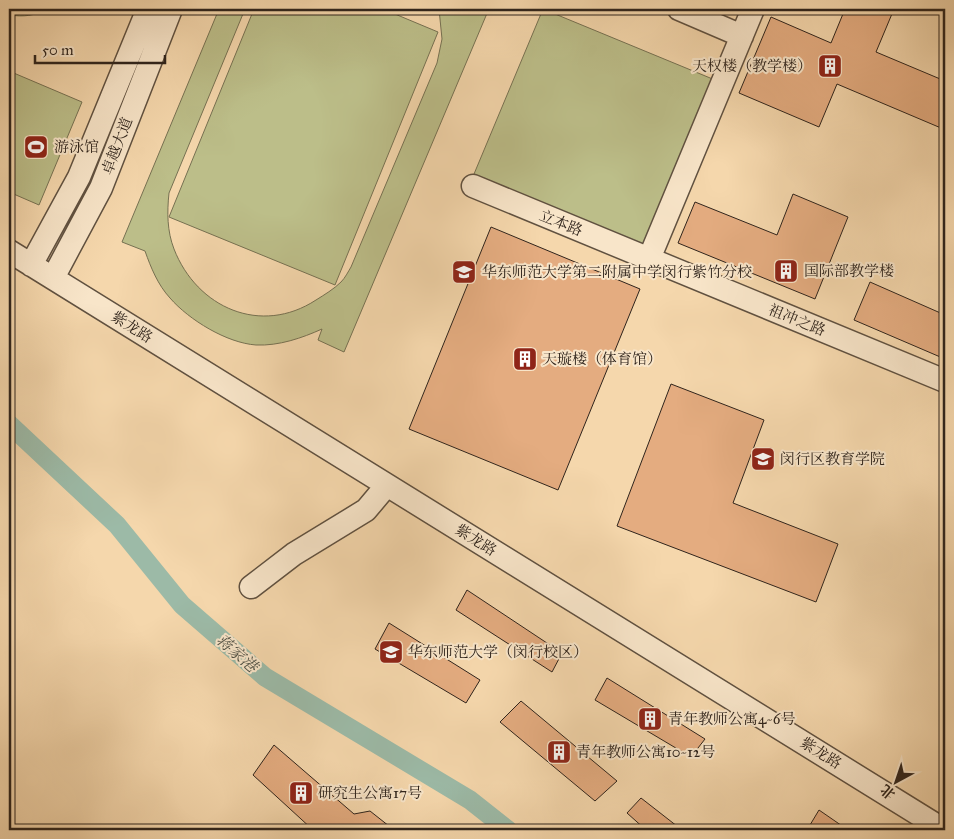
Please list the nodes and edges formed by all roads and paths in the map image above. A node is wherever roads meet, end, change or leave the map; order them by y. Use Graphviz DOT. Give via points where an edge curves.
graph roads {
  1 [pos="148,9"];
  2 [pos="171,9"];
  3 [pos="679,9"];
  4 [pos="754,9"];
  5 [pos="742,36"];
  6 [pos="473,186"];
  7 [pos="9,251"];
  8 [pos="648,259"];
  9 [pos="32,265"];
  10 [pos="53,278"];
  11 [pos="945,381"];
  12 [pos="387,485"];
  13 [pos="251,587"];
  14 [pos="944,830"];
  1 -- 9 [label="street, 卓越大道" via="80,177"];
  2 -- 10 [label="street, 卓越大道" via="101,188"];
  3 -- 5 [label="street"];
  4 -- 5 [label="street"];
  5 -- 8 [label="street"];
  6 -- 8 [label="street, 立本路"];
  7 -- 9 [label="street, 紫龙路"];
  8 -- 11 [label="street, 祖冲之路"];
  9 -- 10 [label="street, 紫龙路"];
  10 -- 12 [label="street, 紫龙路"];
  12 -- 13 [label="street" via="366,510 294,554"];
  12 -- 14 [label="street, 紫龙路"];
}
